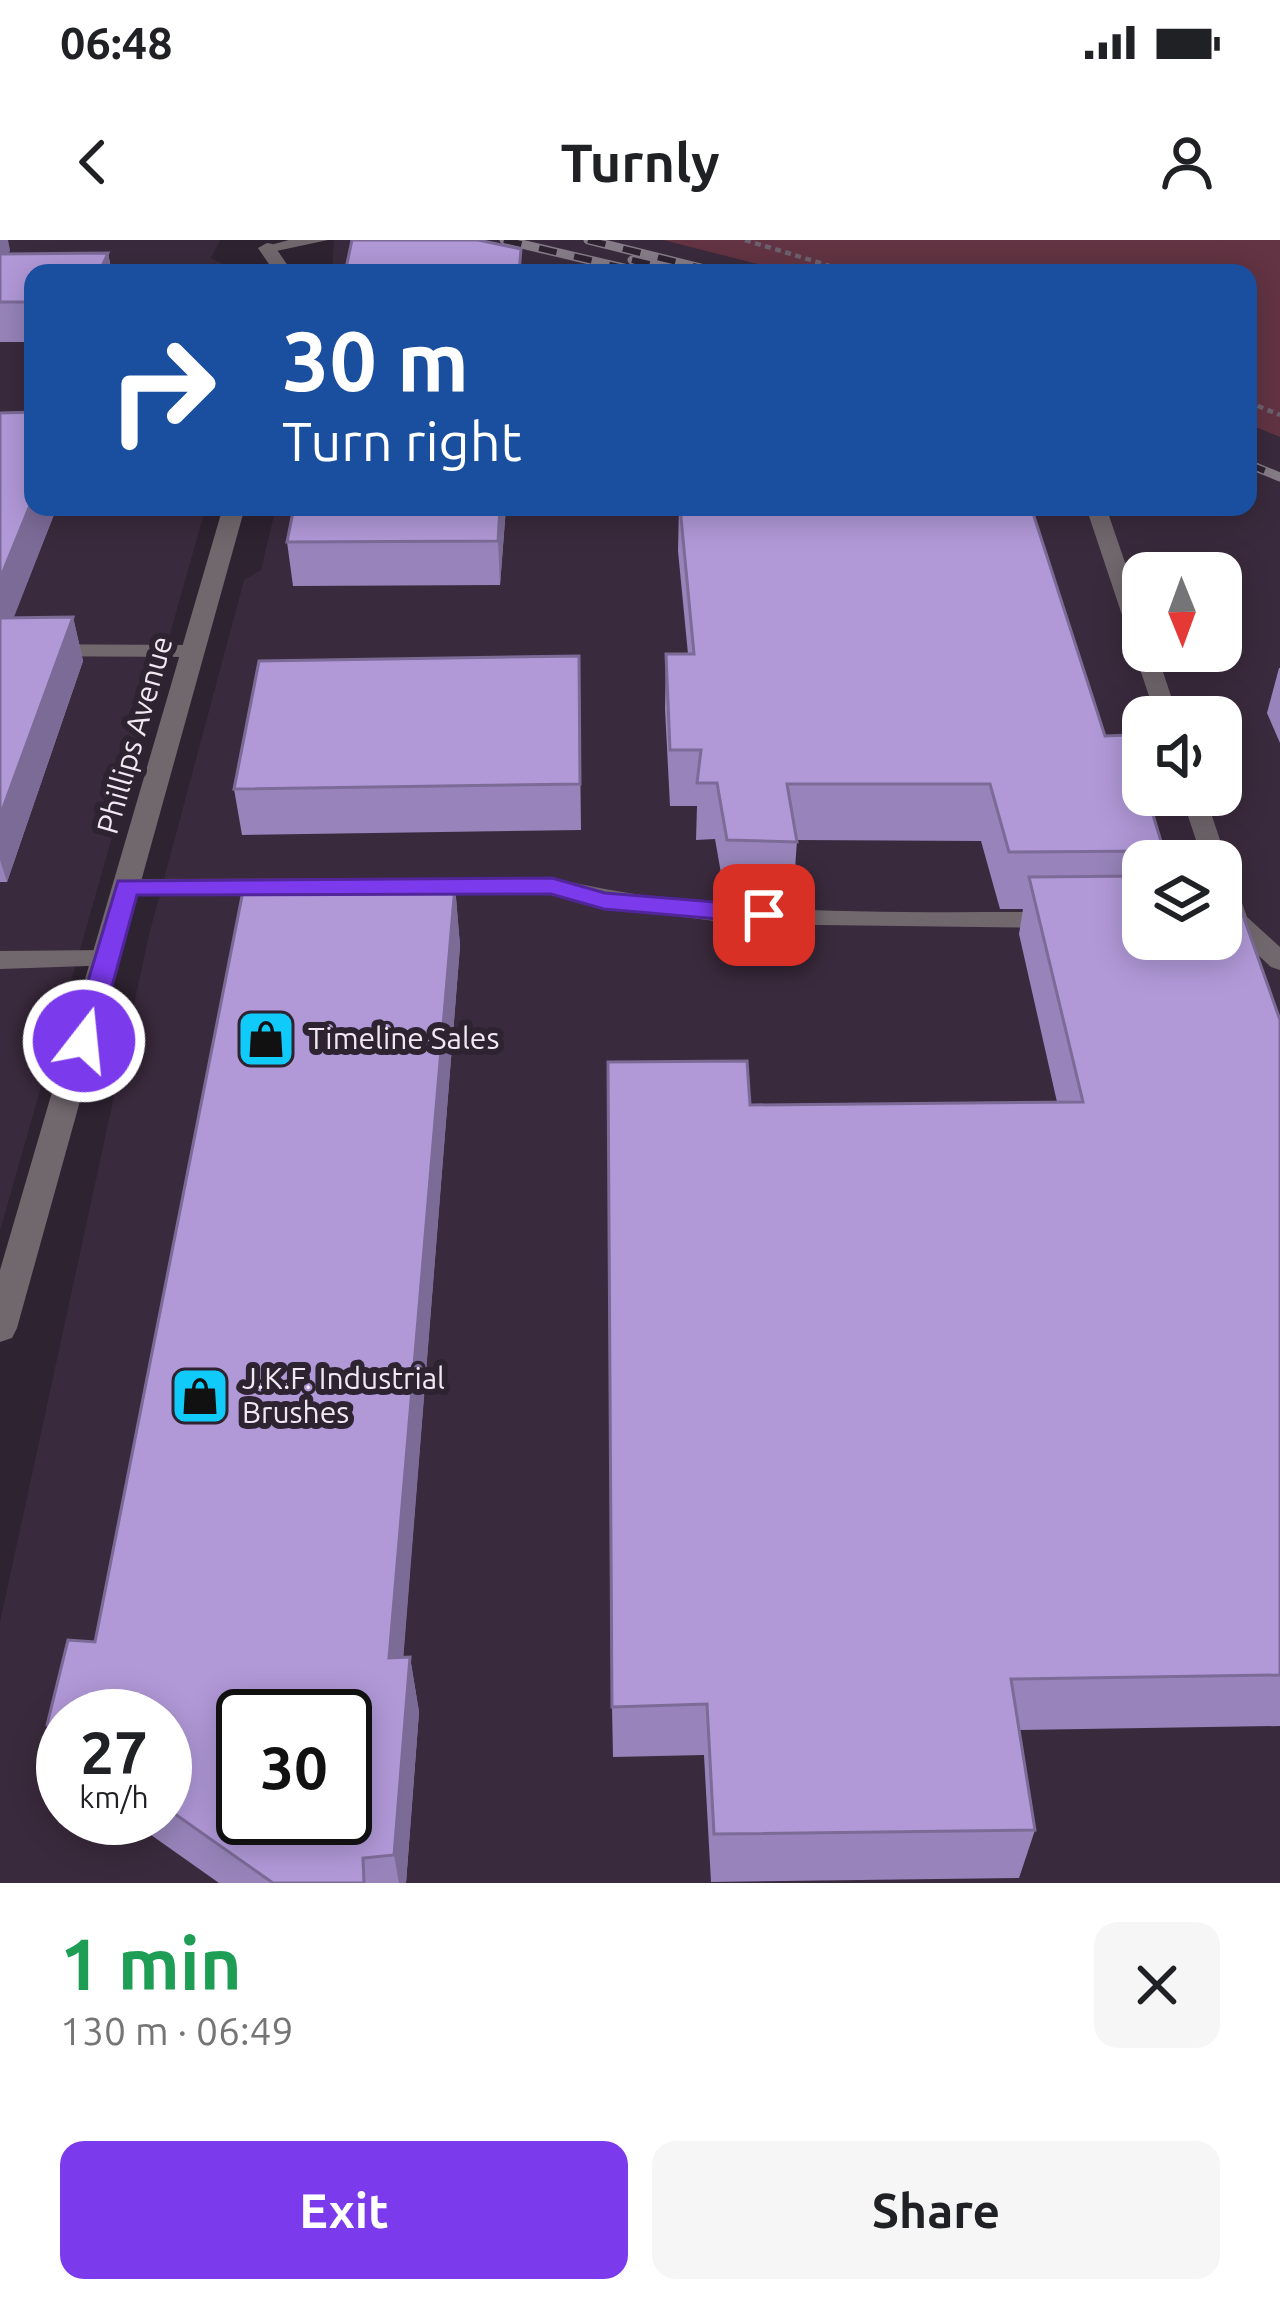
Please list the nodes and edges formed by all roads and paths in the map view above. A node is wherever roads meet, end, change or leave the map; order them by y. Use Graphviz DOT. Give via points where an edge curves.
graph roads {
  1 [pos="320,240"];
  2 [pos="745,240"];
  3 [pos="267,248"];
  4 [pos="278,264"];
  5 [pos="824,264"];
  6 [pos="232,516"];
  7 [pos="1099,516"];
  8 [pos="1122,583"];
  9 [pos="0,650"];
  10 [pos="192,651"];
  11 [pos="126,887"];
  12 [pos="1075,920"];
  13 [pos="1242,932"];
  14 [pos="108,959"];
  15 [pos="0,960"];
  16 [pos="1280,961"];
  17 [pos="0,1328"];
  1 -- 3 [label="lane"];
  2 -- 5 [label="path"];
  3 -- 4 [label="street"];
  6 -- 10 [label="street, Phillips Avenue"];
  7 -- 8 [label="lane"];
  9 -- 10 [label="lane"];
  10 -- 11 [label="street, Phillips Avenue"];
  11 -- 12 [label="lane" via="552,886 604,901 802,918"];
  11 -- 14 [label="street, Phillips Avenue"];
  13 -- 16 [label="lane"];
  14 -- 15 [label="lane"];
  14 -- 17 [label="street, Phillips Avenue"];
}
